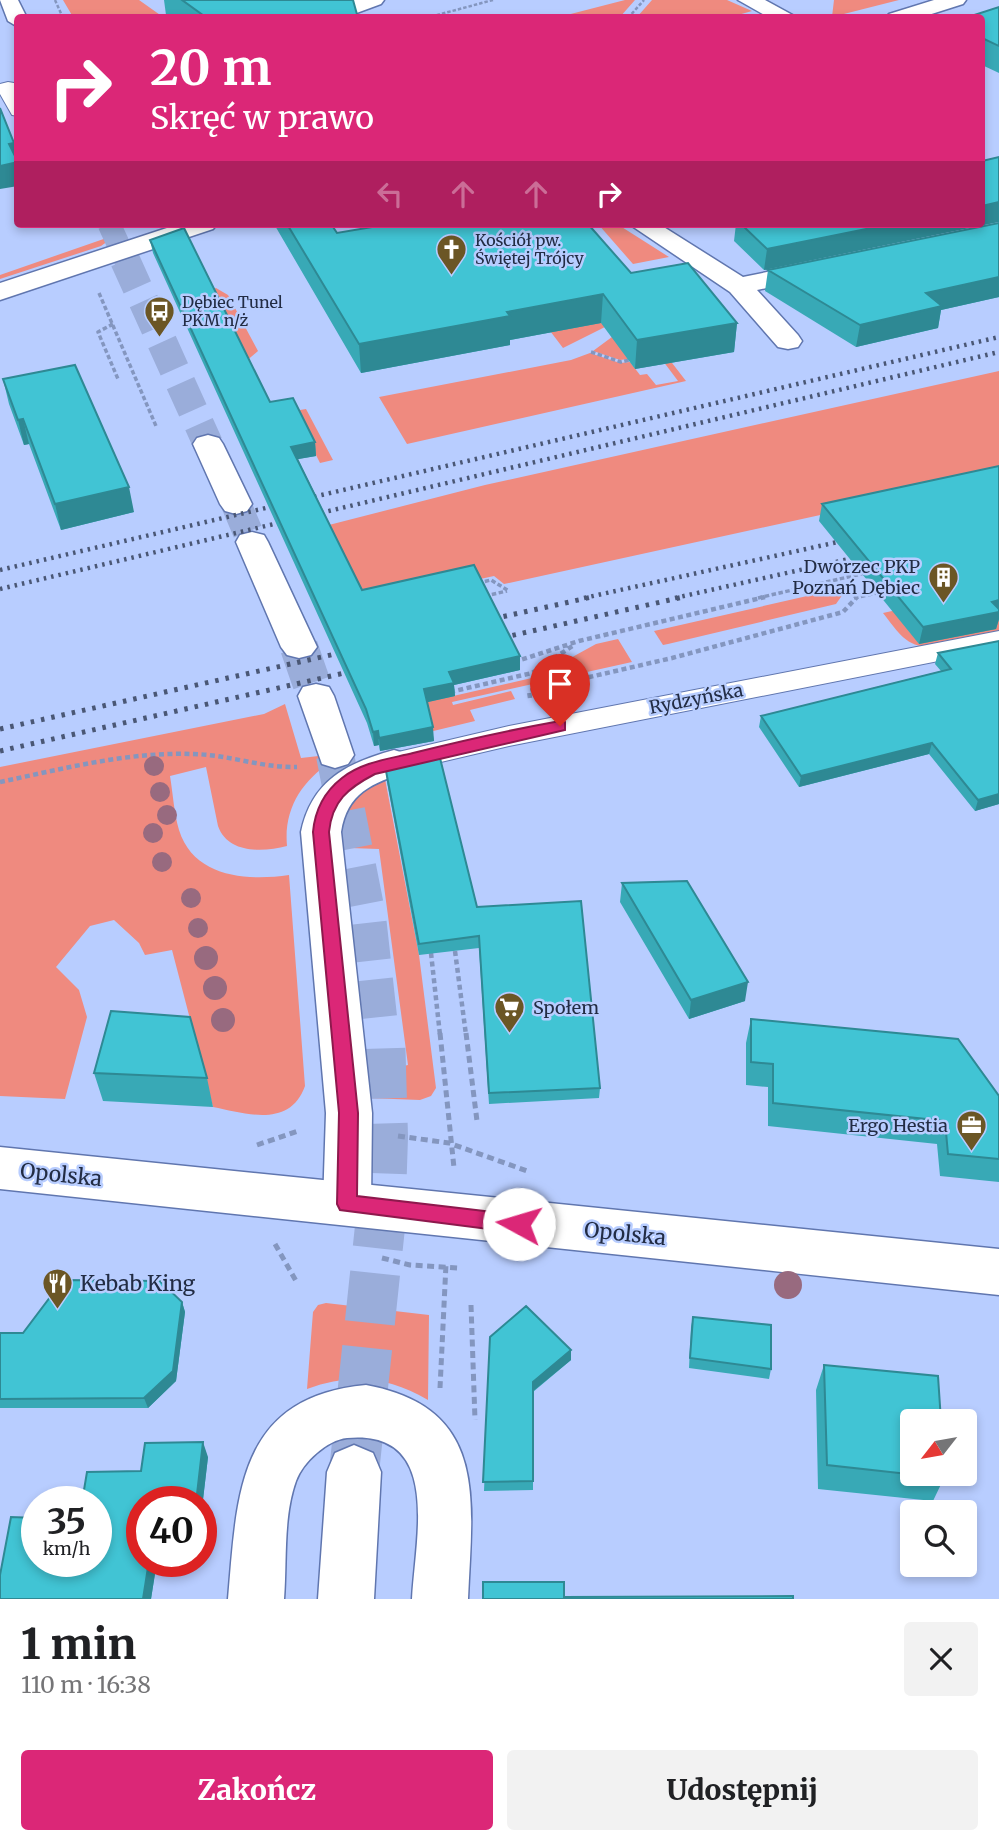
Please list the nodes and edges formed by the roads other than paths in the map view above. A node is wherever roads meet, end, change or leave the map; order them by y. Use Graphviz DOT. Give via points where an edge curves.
graph roads {
  1 [pos="374,0"];
  2 [pos="748,0"];
  3 [pos="956,0"];
  4 [pos="334,14"];
  5 [pos="779,14"];
  6 [pos="909,14"];
  7 [pos="0,89"];
  8 [pos="14,101"];
  9 [pos="192,228"];
  10 [pos="648,228"];
  11 [pos="835,267"];
  12 [pos="739,286"];
  13 [pos="0,292"];
  14 [pos="788,341"];
  15 [pos="208,444"];
  16 [pos="236,504"];
  17 [pos="252,542"];
  18 [pos="999,640"];
  19 [pos="299,647"];
  20 [pos="316,696"];
  21 [pos="320,760"];
  22 [pos="394,763"];
  23 [pos="0,1168"];
  24 [pos="347,1204"];
  25 [pos="999,1272"];
  26 [pos="354,1472"];
  27 [pos="256,1599"];
  28 [pos="346,1599"];
  29 [pos="440,1599"];
  1 -- 4 [label="street"];
  2 -- 5 [label="street"];
  3 -- 6 [label="street"];
  7 -- 8 [label="lane" via="8,87"];
  9 -- 13 [label="street"];
  10 -- 12 [label="street"];
  11 -- 12 [label="street"];
  12 -- 14 [label="street"];
  15 -- 16 [label="street"];
  17 -- 19 [label="street"];
  18 -- 22 [label="lane, Rydzyńska" via="533,731"];
  20 -- 21 [label="street"];
  22 -- 24 [label="street" via="349,780 323,813 349,1113"];
  23 -- 24 [label="street, Opolska"];
  24 -- 25 [label="street, Opolska"];
  26 -- 28 [label="street"];
  27 -- 29 [label="street" via="267,1491 276,1463 292,1439 313,1422 367,1409 393,1415 416,1430 432,1451 442,1476"];
}
